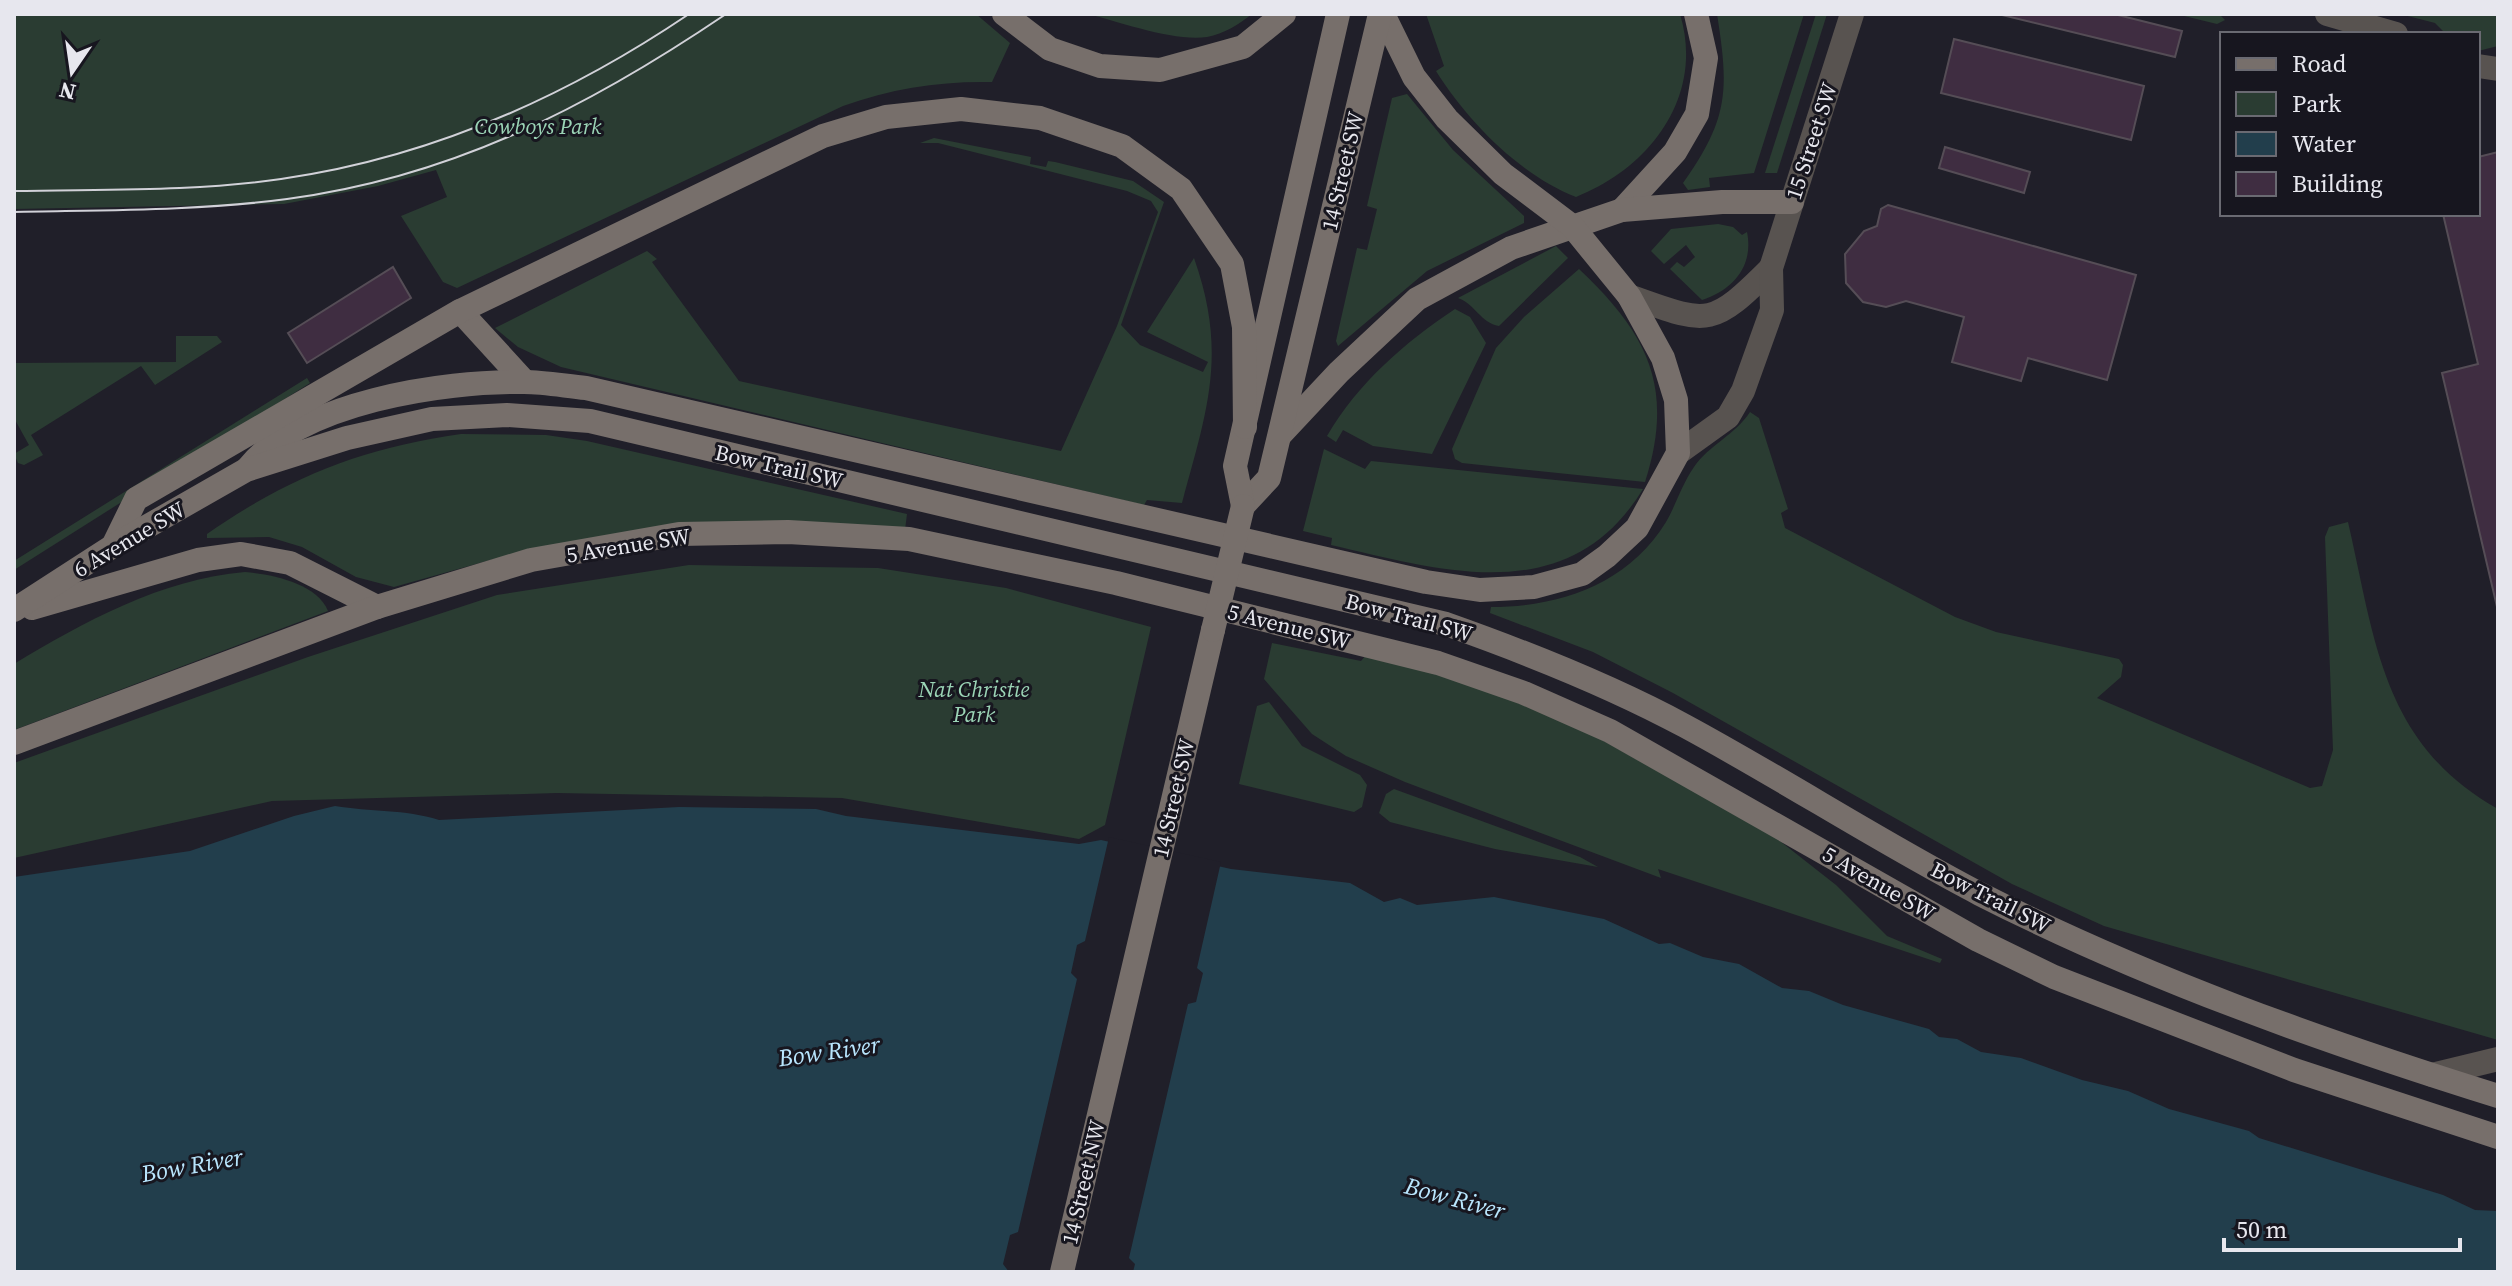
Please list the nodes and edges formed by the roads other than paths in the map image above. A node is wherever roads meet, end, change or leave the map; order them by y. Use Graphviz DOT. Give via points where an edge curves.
graph roads {
  1 [pos="1004,14"];
  2 [pos="1284,14"];
  3 [pos="1338,14"];
  4 [pos="1381,14"];
  5 [pos="1696,14"];
  6 [pos="1852,14"];
  7 [pos="2327,14"];
  8 [pos="2389,32"];
  9 [pos="1792,202"];
  10 [pos="1622,210"];
  11 [pos="1572,226"];
  12 [pos="1771,268"];
  13 [pos="1629,296"];
  14 [pos="460,311"];
  15 [pos="525,382"];
  16 [pos="1245,427"];
  17 [pos="1280,435"];
  18 [pos="1678,453"];
  19 [pos="246,470"];
  20 [pos="1243,506"];
  21 [pos="113,546"];
  22 [pos="377,607"];
  23 [pos="14,612"];
  24 [pos="14,743"];
  25 [pos="2498,1059"];
  26 [pos="2432,1075"];
  27 [pos="1104,1091"];
  28 [pos="2498,1096"];
  29 [pos="2498,1137"];
  30 [pos="1062,1272"];
  1 -- 2 [label="main road" via="1050,49 1100,66 1160,70 1243,47"];
  3 -- 16 [label="main road, 14 Street SW"];
  4 -- 11 [label="main road" via="1414,77 1447,119 1503,174"];
  4 -- 17 [label="main road, 14 Street SW"];
  5 -- 10 [label="main road" via="1706,58 1697,114 1675,152"];
  6 -- 9 [label="street, 15 Street SW"];
  7 -- 8 [label="street"];
  9 -- 10 [label="main road"];
  9 -- 12 [label="street, 15 Street SW"];
  10 -- 11 [label="main road"];
  11 -- 13 [label="main road"];
  11 -- 17 [label="main road" via="1511,248 1417,299"];
  12 -- 13 [label="street, 15 Street SW" via="1740,299 1709,317 1689,318"];
  12 -- 18 [label="street, 15 Street SW" via="1772,310 1743,391 1728,417"];
  13 -- 18 [label="main road" via="1663,358 1676,400"];
  14 -- 15 [label="main road"];
  14 -- 16 [label="main road" via="823,136 886,117 961,109 1040,118 1122,146 1181,189 1232,264 1244,327"];
  14 -- 21 [label="main road" via="136,499"];
  15 -- 18 [label="main road" via="586,388 1426,582 1480,590 1534,587 1582,574 1637,528"];
  15 -- 19 [label="main road" via="409,393 352,407 264,447"];
  16 -- 20 [label="main road, 14 Street SW" via="1235,466"];
  17 -- 20 [label="main road, 14 Street SW" via="1269,478"];
  19 -- 21 [label="main road, 6 Avenue SW"];
  19 -- 26 [label="main road, Bow Trail SW" via="347,438 432,419 507,415 590,421 1446,624 1534,655 1685,726 1979,893 2071,937 2214,998"];
  20 -- 27 [label="main road, 14 Street SW, bridge"];
  21 -- 23 [label="main road, 6 Avenue SW"];
  22 -- 23 [label="main road" via="290,563 241,554 198,560"];
  22 -- 24 [label="main road, 5 Avenue SW"];
  22 -- 29 [label="main road, 5 Avenue SW" via="531,560 679,534 788,532 909,539 1116,583 1438,663 1610,731 1978,940 2054,977 2294,1070"];
  25 -- 26 [label="street"];
  26 -- 28 [label="main road, Bow Trail SW"];
  27 -- 30 [label="main road, 14 Street NW"];
}
